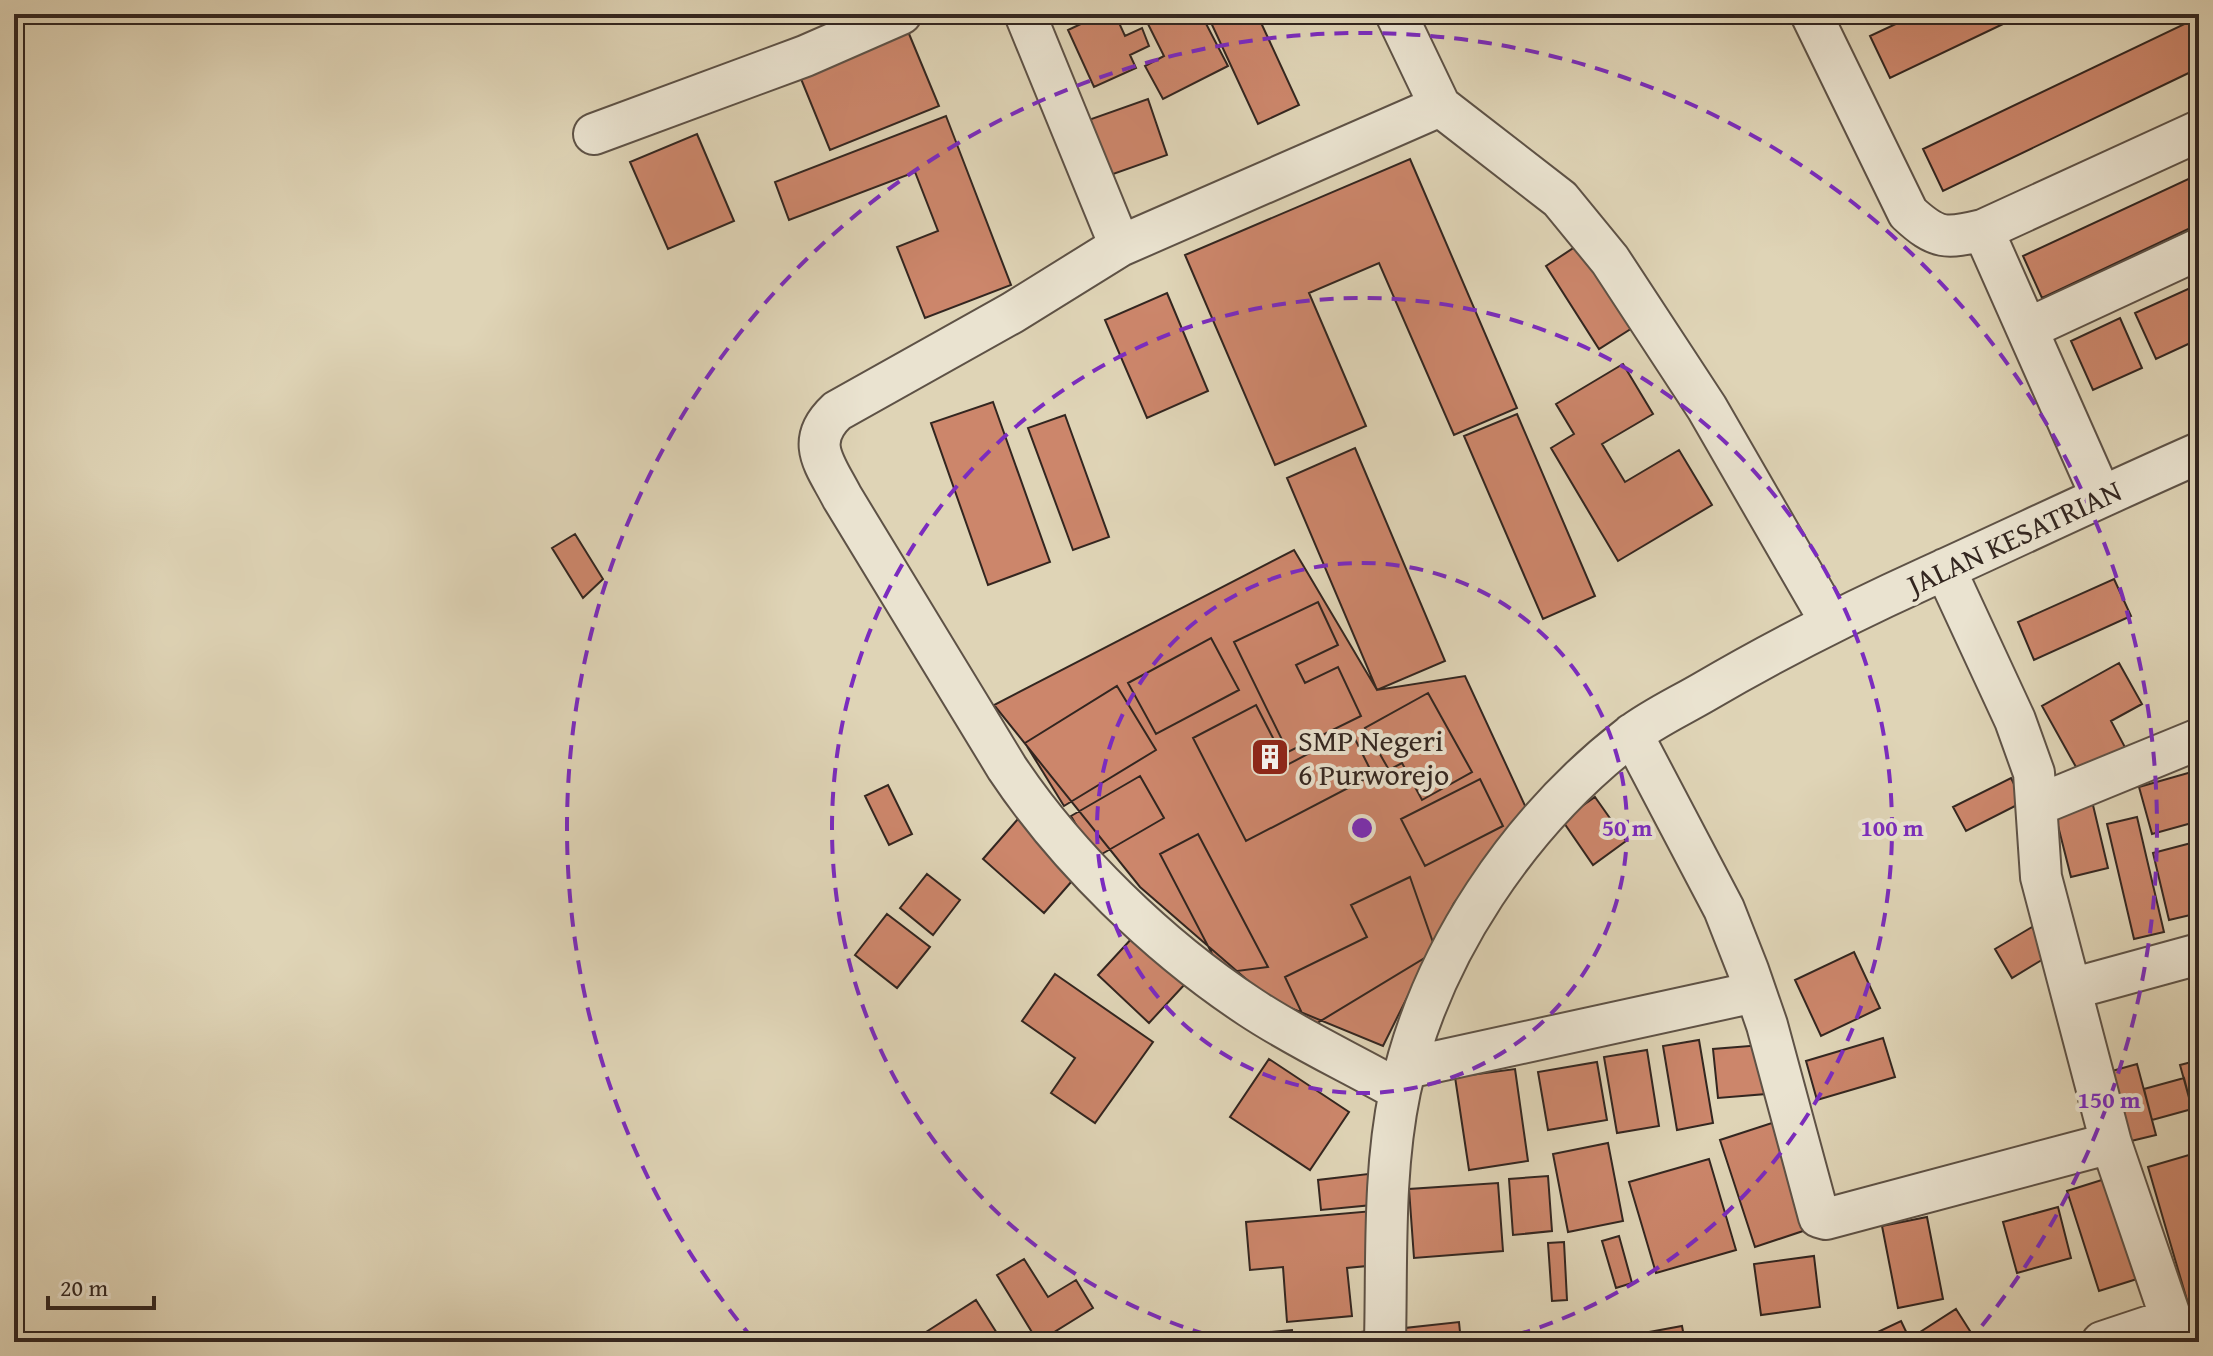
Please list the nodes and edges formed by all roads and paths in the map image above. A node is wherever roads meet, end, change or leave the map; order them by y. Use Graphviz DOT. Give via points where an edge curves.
graph roads {
  1 [pos="901,14"];
  2 [pos="1396,14"];
  3 [pos="1030,16"];
  4 [pos="1826,19"];
  5 [pos="1440,106"];
  6 [pos="2199,131"];
  7 [pos="594,134"];
  8 [pos="1983,230"];
  9 [pos="1120,246"];
  10 [pos="2199,249"];
  11 [pos="2027,329"];
  12 [pos="2199,453"];
  13 [pos="2101,496"];
  14 [pos="1945,569"];
  15 [pos="1830,621"];
  16 [pos="1632,734"];
  17 [pos="2199,739"];
  18 [pos="2038,805"];
  19 [pos="2199,954"];
  20 [pos="2071,989"];
  21 [pos="1755,992"];
  22 [pos="1404,1080"];
  23 [pos="2111,1143"];
  24 [pos="2175,1330"];
  25 [pos="1385,1342"];
  26 [pos="2102,1342"];
  1 -- 7 [label="street" via="805,56"];
  2 -- 5 [label="street"];
  3 -- 9 [label="street"];
  4 -- 8 [label="street" via="1908,213 1927,231 1949,238"];
  5 -- 9 [label="street"];
  5 -- 15 [label="street" via="1560,199 1610,260 1707,408"];
  6 -- 8 [label="street"];
  8 -- 11 [label="street"];
  9 -- 22 [label="street" via="837,411 824,423 820,452 1007,768 1062,842 1127,908 1252,1009"];
  10 -- 11 [label="street"];
  11 -- 13 [label="street"];
  12 -- 13 [label="street, JALAN KESATRIAN"];
  13 -- 14 [label="street, JALAN KESATRIAN"];
  14 -- 15 [label="street, JALAN KESATRIAN"];
  14 -- 18 [label="street" via="2015,720 2034,773"];
  15 -- 16 [label="street, JALAN KESATRIAN"];
  16 -- 21 [label="street" via="1724,909"];
  16 -- 22 [label="street, JALAN KESATRIAN" via="1583,776 1522,844 1471,916 1446,961"];
  17 -- 18 [label="street"];
  18 -- 20 [label="street" via="2041,877"];
  19 -- 20 [label="street"];
  20 -- 23 [label="street"];
  21 -- 22 [label="street"];
  21 -- 23 [label="street" via="1822,1218"];
  22 -- 25 [label="street, JALAN KESATRIAN" via="1389,1184"];
  23 -- 24 [label="street"];
  24 -- 26 [label="street"];
}
